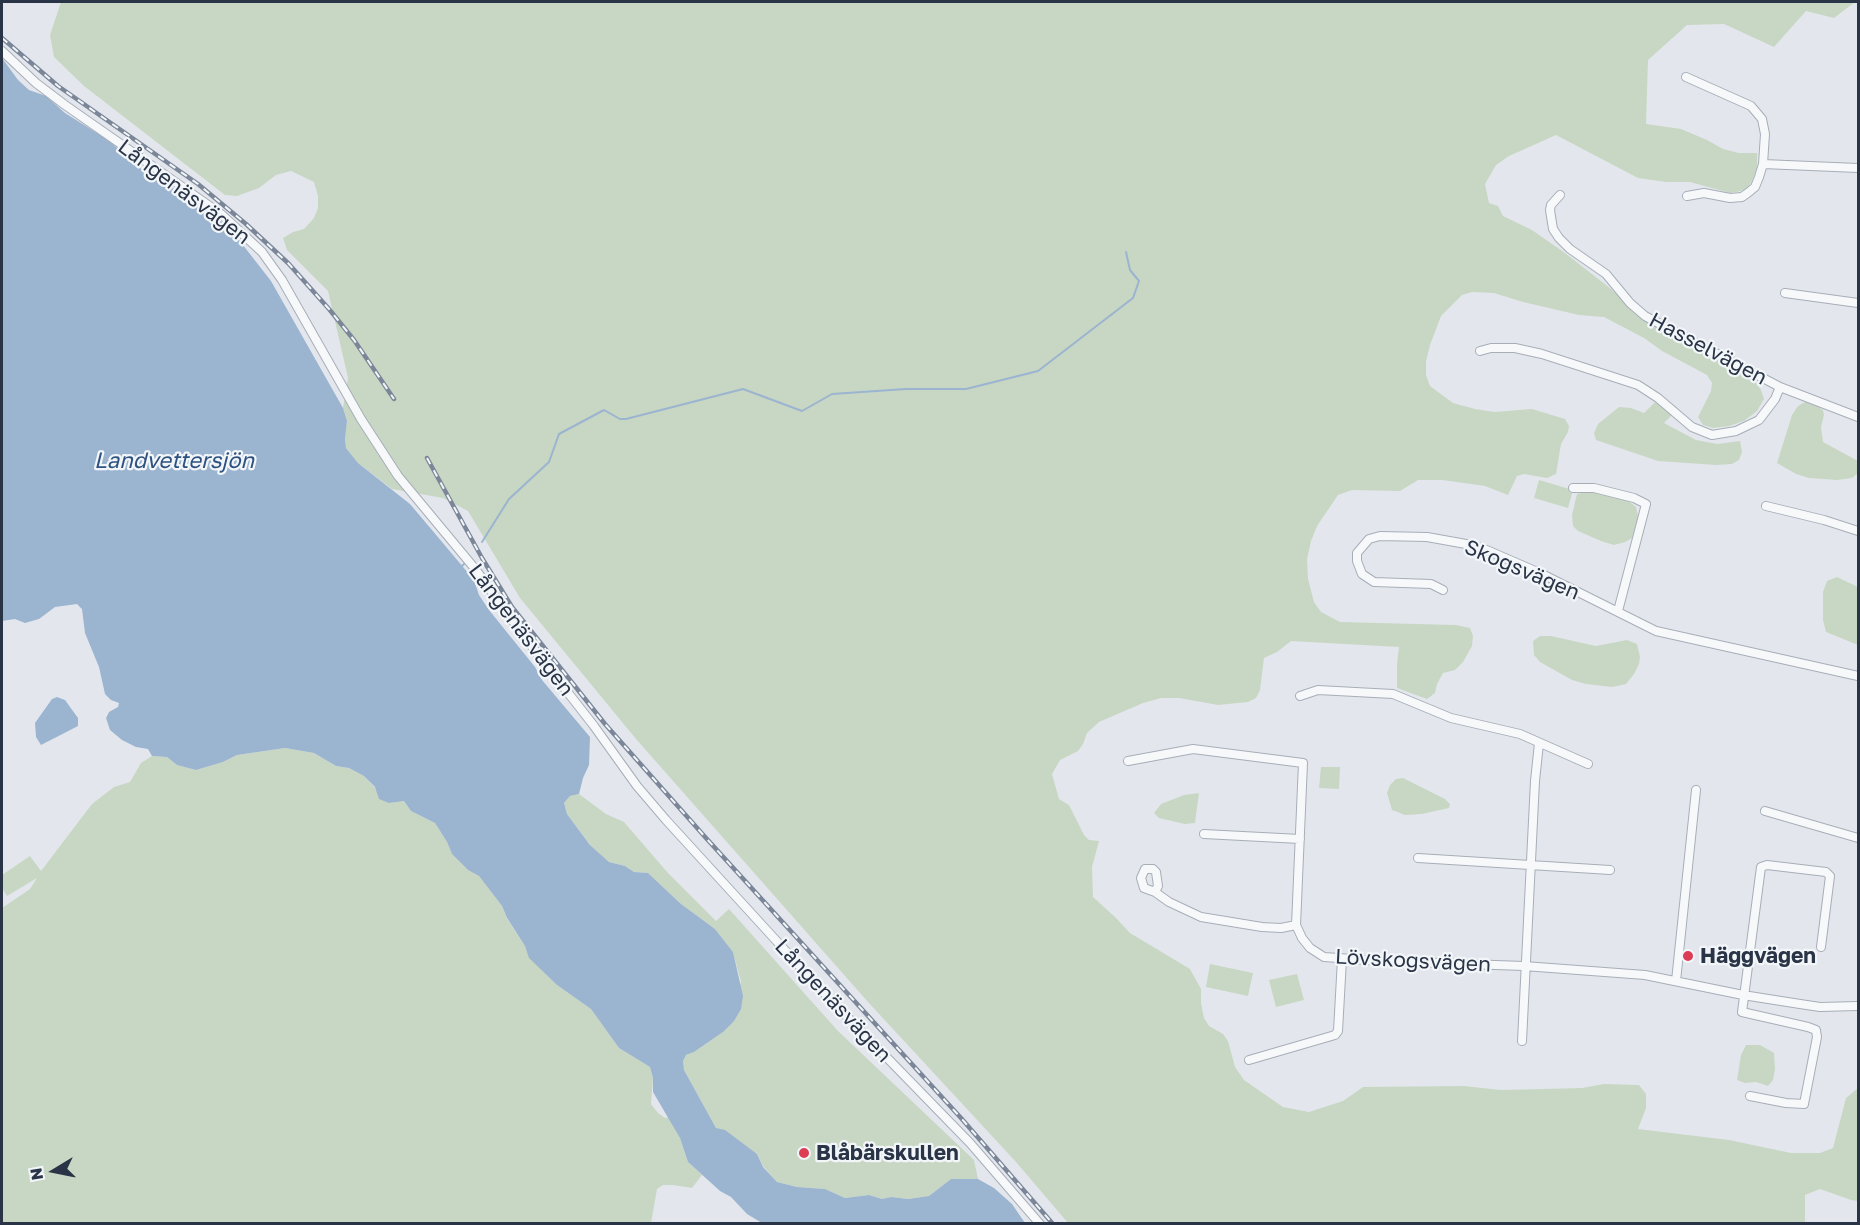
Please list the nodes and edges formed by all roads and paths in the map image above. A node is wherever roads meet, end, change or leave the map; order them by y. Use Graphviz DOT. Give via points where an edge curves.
graph roads {
  1 [pos="2,51"];
  2 [pos="1686,77"];
  3 [pos="1763,164"];
  4 [pos="1858,168"];
  5 [pos="1560,195"];
  6 [pos="1688,196"];
  7 [pos="1785,293"];
  8 [pos="1858,303"];
  9 [pos="1480,351"];
  10 [pos="1780,387"];
  11 [pos="1858,417"];
  12 [pos="1573,488"];
  13 [pos="1766,506"];
  14 [pos="1858,531"];
  15 [pos="1443,590"];
  16 [pos="1618,611"];
  17 [pos="1858,676"];
  18 [pos="1300,696"];
  19 [pos="1539,743"];
  20 [pos="1128,761"];
  21 [pos="1588,764"];
  22 [pos="1696,790"];
  23 [pos="1765,811"];
  24 [pos="1204,834"];
  25 [pos="1858,838"];
  26 [pos="1299,839"];
  27 [pos="1418,858"];
  28 [pos="1531,864"];
  29 [pos="1610,870"];
  30 [pos="1155,892"];
  31 [pos="1296,925"];
  32 [pos="1821,947"];
  33 [pos="1342,959"];
  34 [pos="1524,966"];
  35 [pos="1676,981"];
  36 [pos="1743,995"];
  37 [pos="1858,1006"];
  38 [pos="1522,1041"];
  39 [pos="1249,1060"];
  40 [pos="1750,1096"];
  41 [pos="1040,1224"];
  1 -- 41 [label="street, Långenäsvägen" via="65,105 221,214 262,252 398,476 476,570 637,786 818,986 970,1143"];
  2 -- 3 [label="street" via="1740,100 1758,113 1765,134"];
  3 -- 4 [label="street"];
  3 -- 6 [label="street" via="1755,187 1742,196 1730,198 1704,192"];
  5 -- 10 [label="street, Hasselvägen" via="1551,205 1553,229 1570,249 1606,274 1630,303 1645,316"];
  7 -- 8 [label="street"];
  9 -- 10 [label="street" via="1515,348 1638,386 1692,427 1712,435 1736,431 1760,420"];
  10 -- 11 [label="street, Hasselvägen"];
  12 -- 16 [label="street" via="1594,488 1646,504"];
  13 -- 14 [label="street"];
  15 -- 16 [label="street, Skogsvägen" via="1431,584 1374,582 1362,574 1357,553 1369,539 1380,536 1426,537 1466,544 1542,574"];
  16 -- 17 [label="street, Skogsvägen" via="1667,634"];
  18 -- 19 [label="street" via="1318,690 1393,694 1451,718 1520,734"];
  19 -- 21 [label="street"];
  19 -- 28 [label="street"];
  20 -- 26 [label="street" via="1193,749 1303,763"];
  22 -- 35 [label="street"];
  23 -- 25 [label="street"];
  24 -- 26 [label="street"];
  26 -- 31 [label="street"];
  27 -- 28 [label="street"];
  28 -- 29 [label="street"];
  28 -- 34 [label="street"];
  30 -- 31 [label="street" via="1201,917 1262,927"];
  31 -- 33 [label="street, Lövskogsvägen" via="1315,952"];
  32 -- 36 [label="street" via="1830,876 1826,872 1764,866 1760,870"];
  33 -- 34 [label="street, Lövskogsvägen"];
  33 -- 39 [label="street" via="1335,1035"];
  34 -- 35 [label="street, Lövskogsvägen"];
  34 -- 38 [label="street"];
  35 -- 36 [label="street, Lövskogsvägen"];
  36 -- 37 [label="street, Lövskogsvägen" via="1820,1007"];
  36 -- 40 [label="street" via="1742,1012 1808,1027 1816,1030 1817,1037 1804,1104"];
}
